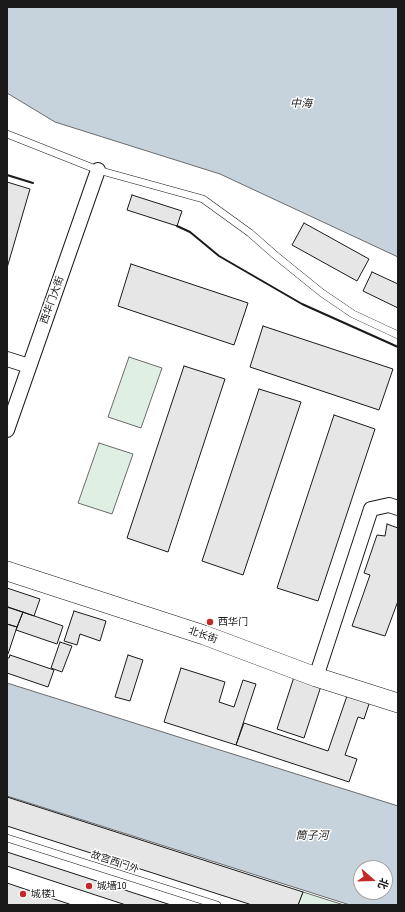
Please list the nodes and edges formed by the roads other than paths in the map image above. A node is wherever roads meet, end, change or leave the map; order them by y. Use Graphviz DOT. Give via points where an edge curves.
graph roads {
  1 [pos="7,134"];
  2 [pos="98,170"];
  3 [pos="398,335"];
  4 [pos="7,359"];
  5 [pos="29,366"];
  6 [pos="7,430"];
  7 [pos="398,508"];
  8 [pos="7,571"];
  9 [pos="316,677"];
  10 [pos="398,703"];
  11 [pos="7,838"];
  12 [pos="217,905"];
  1 -- 2 [label="lane"];
  2 -- 3 [label="lane" via="203,199 250,232 322,293 353,314"];
  2 -- 5 [label="street, 西华门大街"];
  4 -- 5 [label="street"];
  5 -- 6 [label="street, 西华门大街"];
  7 -- 9 [label="street" via="390,505 371,509"];
  8 -- 9 [label="street, 北长街" via="204,635"];
  9 -- 10 [label="street, 北长街"];
  11 -- 12 [label="lane, 故宫西门外"];
}
